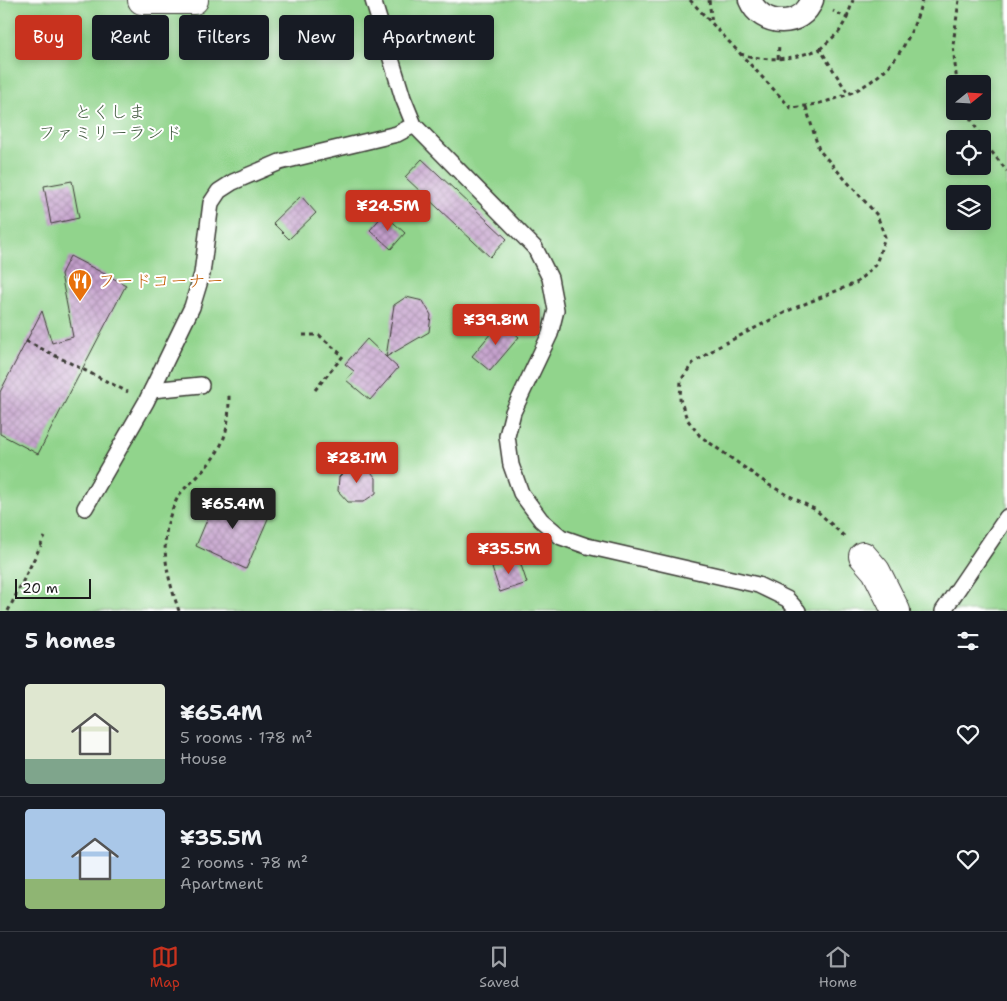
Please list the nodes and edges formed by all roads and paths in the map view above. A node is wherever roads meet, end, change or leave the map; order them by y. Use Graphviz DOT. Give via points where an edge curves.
graph roads {
  1 [pos="142,0"];
  2 [pos="194,0"];
  3 [pos="373,0"];
  4 [pos="690,0"];
  5 [pos="709,0"];
  6 [pos="750,0"];
  7 [pos="812,0"];
  8 [pos="854,0"];
  9 [pos="922,0"];
  10 [pos="959,0"];
  11 [pos="847,18"];
  12 [pos="712,24"];
  13 [pos="820,49"];
  14 [pos="740,54"];
  15 [pos="956,75"];
  16 [pos="849,95"];
  17 [pos="806,107"];
  18 [pos="971,120"];
  19 [pos="414,125"];
  20 [pos="1007,171"];
  21 [pos="303,335"];
  22 [pos="26,341"];
  23 [pos="201,385"];
  24 [pos="315,390"];
  25 [pos="229,395"];
  26 [pos="149,396"];
  27 [pos="85,508"];
  28 [pos="1007,517"];
  29 [pos="45,537"];
  30 [pos="863,556"];
  31 [pos="8,611"];
  32 [pos="179,611"];
  33 [pos="798,611"];
  34 [pos="896,611"];
  35 [pos="943,611"];
  1 -- 2 [label="street"];
  3 -- 19 [label="lane"];
  4 -- 12 [label="path"];
  5 -- 12 [label="path"];
  6 -- 7 [label="street" via="762,16 775,21 788,21 800,16"];
  7 -- 11 [label="path"];
  8 -- 11 [label="path"];
  9 -- 16 [label="path" via="917,21 889,66 861,90"];
  10 -- 15 [label="path" via="953,45"];
  11 -- 13 [label="path" via="839,32"];
  12 -- 14 [label="path"];
  13 -- 14 [label="path" via="787,60"];
  13 -- 16 [label="path"];
  14 -- 17 [label="path" via="790,108"];
  16 -- 17 [label="path"];
  17 -- 30 [label="path" via="819,150 877,215 885,237 876,264 856,284 792,309 693,363 681,380 680,400 687,419 700,436 769,485 816,510"];
  18 -- 20 [label="path"];
  19 -- 26 [label="lane" via="397,134 280,162 219,191 211,203 202,274 192,307"];
  19 -- 33 [label="lane" via="536,248 550,278 556,310 550,334 513,412 507,436 511,465 522,493 541,520 561,537 587,546 758,585 787,599"];
  21 -- 24 [label="path" via="319,335 343,356"];
  22 -- 26 [label="path"];
  23 -- 26 [label="lane"];
  25 -- 32 [label="path" via="229,425 218,453 179,495 167,524 164,554"];
  26 -- 27 [label="lane"];
  28 -- 35 [label="lane"];
  29 -- 31 [label="path"];
  30 -- 34 [label="street" via="876,571"];
}
